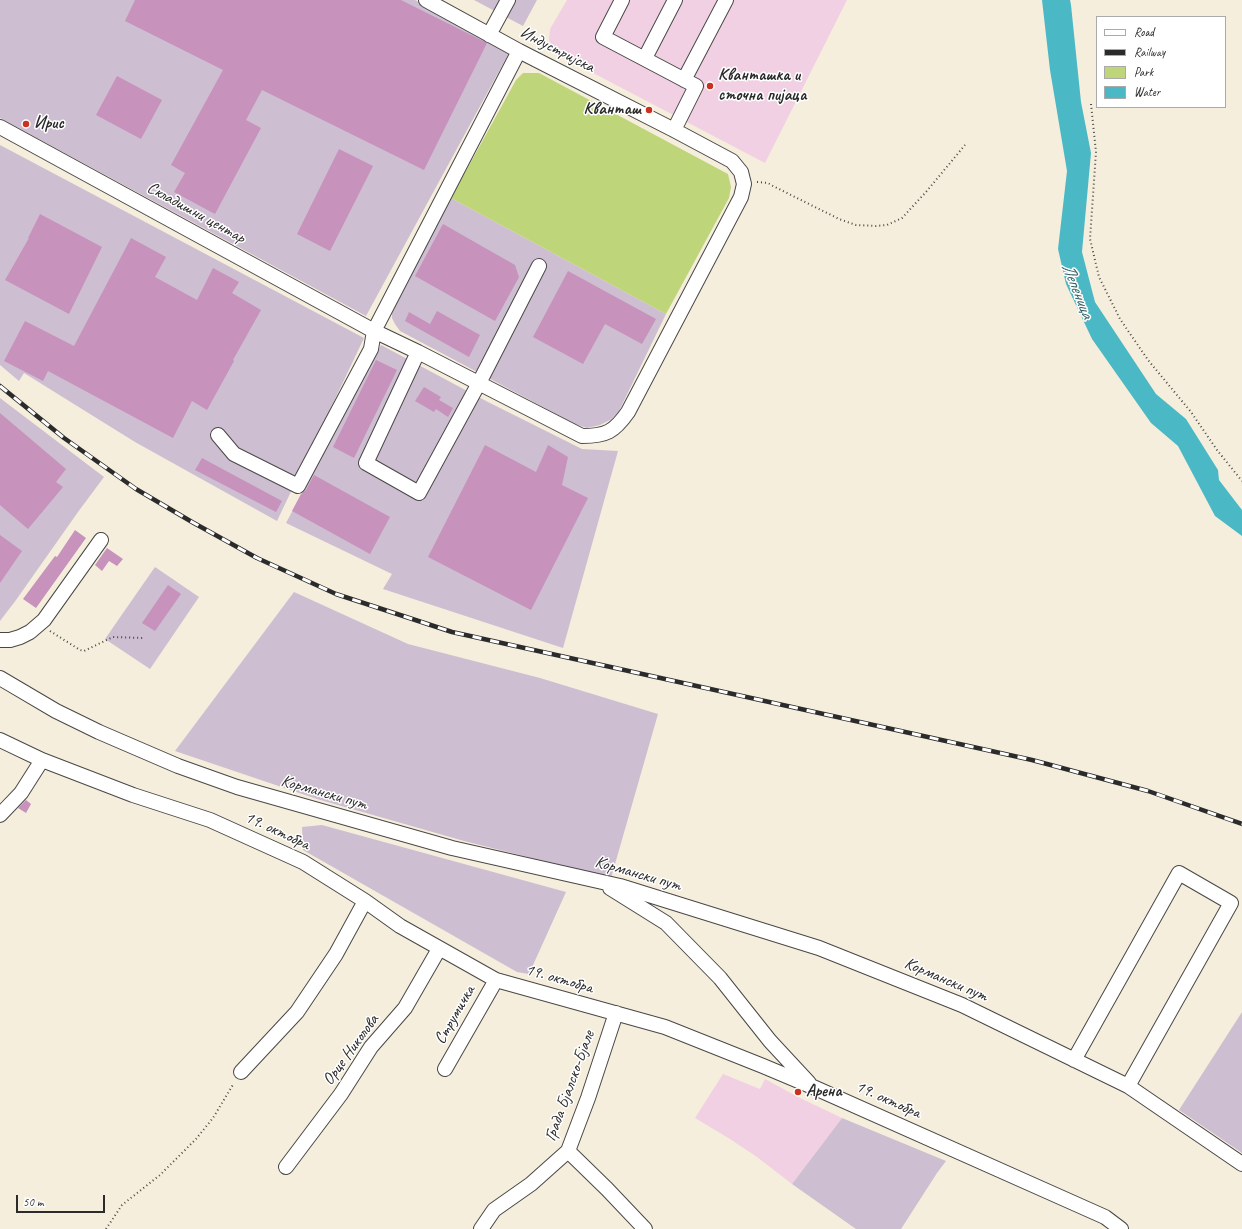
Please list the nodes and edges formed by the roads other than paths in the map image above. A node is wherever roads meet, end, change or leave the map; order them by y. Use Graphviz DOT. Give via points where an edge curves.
graph roads {
  1 [pos="426,0"];
  2 [pos="508,0"];
  3 [pos="622,0"];
  4 [pos="674,0"];
  5 [pos="726,0"];
  6 [pos="489,35"];
  7 [pos="519,51"];
  8 [pos="645,58"];
  9 [pos="684,80"];
  10 [pos="0,127"];
  11 [pos="674,130"];
  12 [pos="744,184"];
  13 [pos="539,266"];
  14 [pos="374,331"];
  15 [pos="418,352"];
  16 [pos="479,383"];
  17 [pos="218,435"];
  18 [pos="101,540"];
  19 [pos="0,640"];
  20 [pos="0,678"];
  21 [pos="0,740"];
  22 [pos="42,760"];
  23 [pos="0,815"];
  24 [pos="600,881"];
  25 [pos="365,901"];
  26 [pos="439,949"];
  27 [pos="496,980"];
  28 [pos="616,1014"];
  29 [pos="1074,1060"];
  30 [pos="445,1069"];
  31 [pos="241,1072"];
  32 [pos="1128,1086"];
  33 [pos="813,1087"];
  34 [pos="568,1151"];
  35 [pos="1242,1164"];
  36 [pos="286,1167"];
  37 [pos="480,1229"];
  38 [pos="645,1229"];
  39 [pos="1121,1229"];
  1 -- 6 [label="street, Индустријска"];
  2 -- 6 [label="street"];
  3 -- 8 [label="street" via="603,37"];
  4 -- 8 [label="street"];
  5 -- 9 [label="street"];
  6 -- 7 [label="street, Индустријска"];
  7 -- 11 [label="street, Индустријска"];
  7 -- 14 [label="street"];
  8 -- 9 [label="street"];
  9 -- 11 [label="street" via="696,86"];
  10 -- 14 [label="street, Складишни центар"];
  11 -- 12 [label="street, Индустријска" via="732,162 741,172"];
  12 -- 16 [label="street, Складишни центар" via="741,197 628,412 612,430 603,434 582,436"];
  13 -- 16 [label="street"];
  14 -- 15 [label="street, Складишни центар"];
  14 -- 17 [label="street" via="370,349 298,486 234,454"];
  15 -- 16 [label="street, Складишни центар"];
  15 -- 16 [label="street" via="366,463 419,494"];
  18 -- 19 [label="street" via="44,620 20,637"];
  20 -- 24 [label="street, Кормански пут" via="56,711 99,732 178,766 238,787 452,848"];
  21 -- 22 [label="street, 19. октобра"];
  22 -- 23 [label="street" via="14,802"];
  22 -- 25 [label="street, 19. октобра" via="134,795 210,820 303,862"];
  24 -- 29 [label="street, Кормански пут" via="819,948 962,1005"];
  24 -- 33 [label="street" via="666,923 720,978 770,1041"];
  25 -- 26 [label="street, 19. октобра"];
  25 -- 31 [label="street" via="336,954 297,1012"];
  26 -- 27 [label="street, 19. октобра"];
  26 -- 36 [label="street, Орце Николова" via="405,1008 371,1047 342,1094"];
  27 -- 28 [label="street, 19. октобра"];
  27 -- 30 [label="street, Струмичка"];
  28 -- 33 [label="street, 19. октобра" via="665,1027"];
  28 -- 34 [label="street, Града Бјалско-Бјале"];
  29 -- 32 [label="street, Кормански пут"];
  29 -- 32 [label="street" via="1179,873 1231,903"];
  32 -- 35 [label="street, Кормански пут"];
  33 -- 39 [label="street, 19. октобра" via="1105,1217"];
  34 -- 37 [label="street, Града Бјалско-Бјале" via="531,1184 494,1210"];
  34 -- 38 [label="street"];
}
